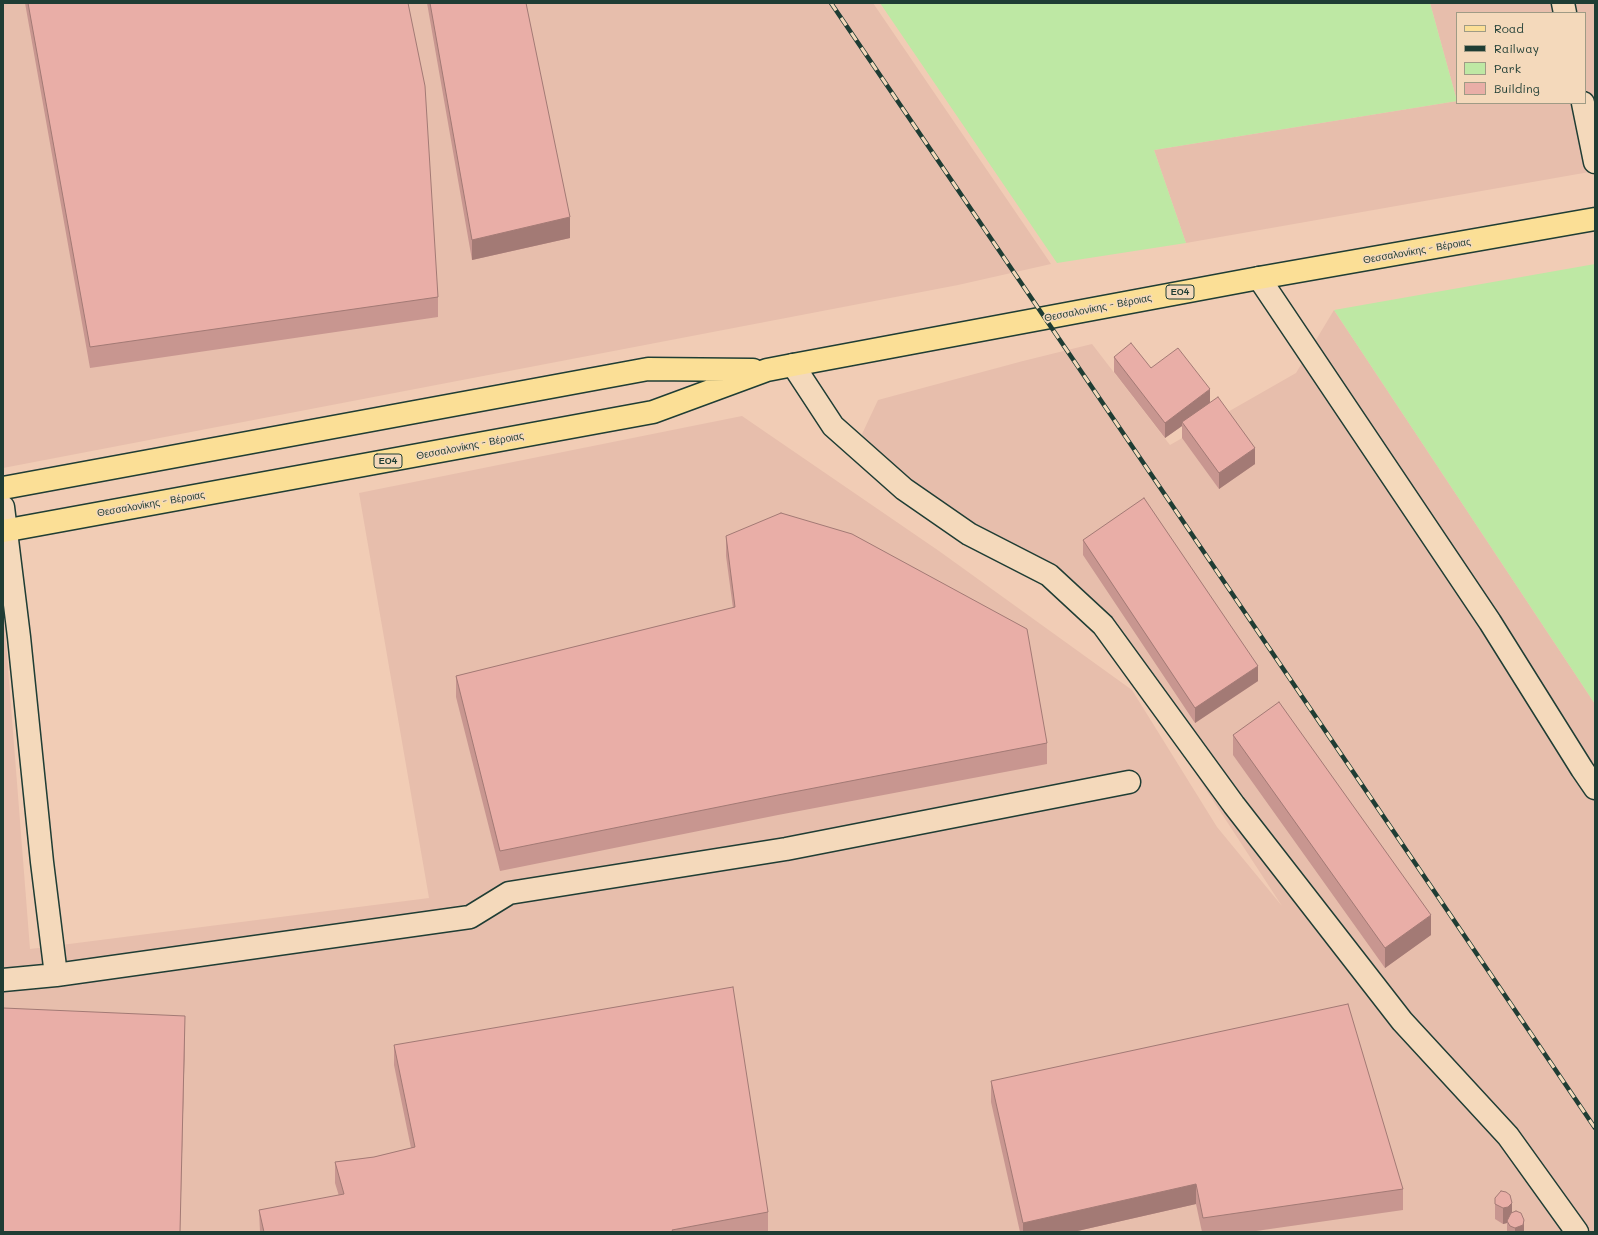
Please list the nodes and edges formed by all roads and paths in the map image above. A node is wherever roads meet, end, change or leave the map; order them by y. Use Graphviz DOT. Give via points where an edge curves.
graph roads {
  1 [pos="1583,104"];
  2 [pos="1595,162"];
  3 [pos="1595,219"];
  4 [pos="1259,278"];
  5 [pos="793,365"];
  6 [pos="767,370"];
  7 [pos="3,488"];
  8 [pos="3,507"];
  9 [pos="5,530"];
  10 [pos="1129,782"];
  11 [pos="1595,788"];
  12 [pos="56,975"];
  13 [pos="3,980"];
  14 [pos="1577,1232"];
  1 -- 2 [label="street"];
  3 -- 4 [label="main road, Θεσσαλονίκης - Βέροιας / ΕΟ4"];
  4 -- 5 [label="main road, Θεσσαλονίκης - Βέροιας / ΕΟ4"];
  4 -- 11 [label="street" via="1490,622"];
  5 -- 6 [label="main road, Θεσσαλονίκης - Βέροιας / ΕΟ4"];
  5 -- 14 [label="street" via="833,426 904,489 969,534 1049,575 1103,625 1234,805 1392,1009 1508,1136"];
  6 -- 7 [label="main road, Θεσσαλονίκης - Βέροιας / ΕΟ4" via="648,368"];
  6 -- 9 [label="main road, Θεσσαλονίκης - Βέροιας / ΕΟ4" via="653,412"];
  8 -- 9 [label="street"];
  9 -- 12 [label="street"];
  10 -- 12 [label="street" via="786,849 509,893 470,917"];
  12 -- 13 [label="street"];
}
